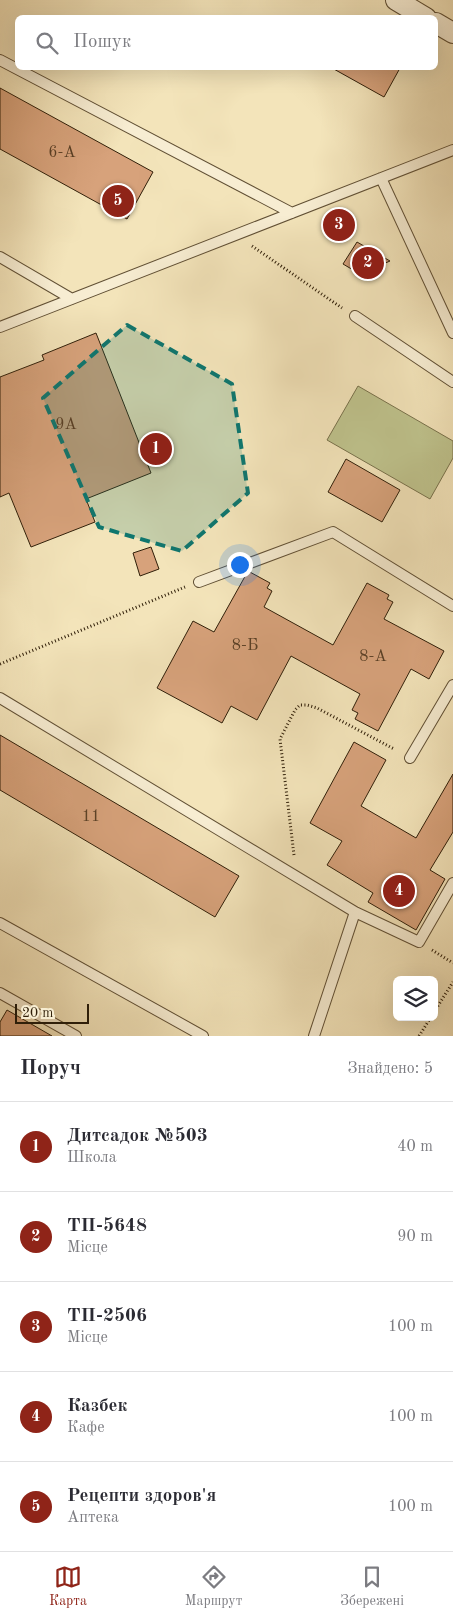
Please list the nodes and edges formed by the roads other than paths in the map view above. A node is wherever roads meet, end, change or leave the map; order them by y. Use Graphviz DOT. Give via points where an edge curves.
graph roads {
  1 [pos="396,0"];
  2 [pos="421,15"];
  3 [pos="438,24"];
  4 [pos="453,33"];
  5 [pos="0,60"];
  6 [pos="15,68"];
  7 [pos="19,70"];
  8 [pos="453,150"];
  9 [pos="381,178"];
  10 [pos="292,213"];
  11 [pos="0,258"];
  12 [pos="72,299"];
  13 [pos="355,316"];
  14 [pos="0,327"];
  15 [pos="453,332"];
  16 [pos="453,382"];
  17 [pos="199,582"];
  18 [pos="453,606"];
  19 [pos="453,685"];
  20 [pos="0,698"];
  21 [pos="410,758"];
  22 [pos="453,883"];
  23 [pos="355,912"];
  24 [pos="0,923"];
  25 [pos="0,993"];
  26 [pos="76,1036"];
  27 [pos="203,1036"];
  28 [pos="314,1036"];
  1 -- 2 [label="street"];
  3 -- 4 [label="street"];
  5 -- 6 [label="lane"];
  7 -- 10 [label="lane"];
  8 -- 9 [label="lane"];
  9 -- 10 [label="lane"];
  9 -- 15 [label="lane"];
  10 -- 12 [label="lane"];
  11 -- 12 [label="lane"];
  12 -- 14 [label="lane"];
  13 -- 16 [label="lane"];
  17 -- 18 [label="lane" via="333,532"];
  19 -- 21 [label="lane"];
  20 -- 23 [label="lane"];
  22 -- 23 [label="lane" via="419,942"];
  23 -- 28 [label="lane"];
  24 -- 27 [label="lane"];
  25 -- 26 [label="lane"];
}
